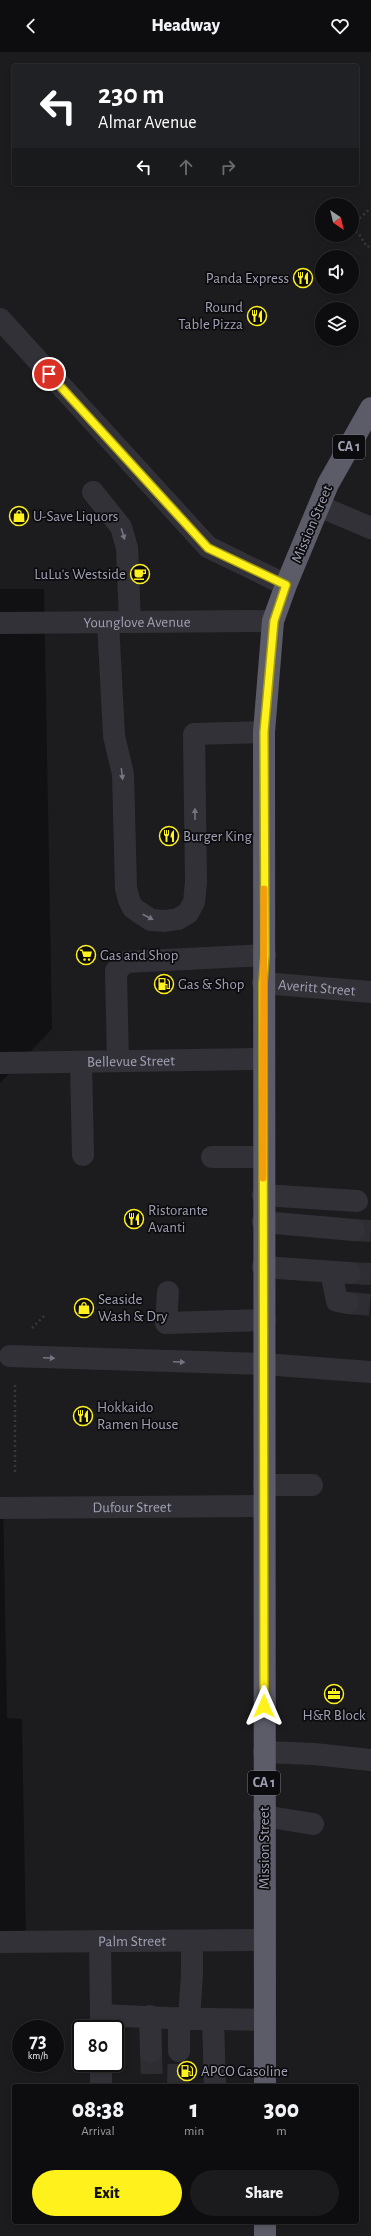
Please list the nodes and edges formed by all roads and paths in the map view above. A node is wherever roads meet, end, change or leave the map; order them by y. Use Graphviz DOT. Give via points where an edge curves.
graph roads {
  1 [pos="371,208"];
  2 [pos="359,219"];
  3 [pos="359,234"];
  4 [pos="371,246"];
  5 [pos="0,319"];
  6 [pos="371,408"];
  7 [pos="93,492"];
  8 [pos="319,506"];
  9 [pos="371,528"];
  10 [pos="286,585"];
  11 [pos="274,621"];
  12 [pos="108,622"];
  13 [pos="130,622"];
  14 [pos="0,623"];
  15 [pos="264,732"];
  16 [pos="265,955"];
  17 [pos="263,983"];
  18 [pos="371,992"];
  19 [pos="263,1059"];
  20 [pos="118,1061"];
  21 [pos="81,1062"];
  22 [pos="0,1063"];
  23 [pos="83,1155"];
  24 [pos="212,1157"];
  25 [pos="264,1157"];
  26 [pos="263,1195"];
  27 [pos="357,1201"];
  28 [pos="263,1222"];
  29 [pos="354,1230"];
  30 [pos="263,1267"];
  31 [pos="168,1292"];
  32 [pos="348,1303"];
  33 [pos="45,1315"];
  34 [pos="264,1320"];
  35 [pos="17,1357"];
  36 [pos="264,1364"];
  37 [pos="371,1372"];
  38 [pos="15,1472"];
  39 [pos="264,1485"];
  40 [pos="312,1485"];
  41 [pos="264,1506"];
  42 [pos="0,1508"];
  43 [pos="264,1752"];
  44 [pos="371,1760"];
  45 [pos="264,1816"];
  46 [pos="313,1824"];
  47 [pos="192,1940"];
  48 [pos="264,1940"];
  49 [pos="100,1941"];
  50 [pos="0,1942"];
  51 [pos="150,2016"];
  52 [pos="184,2018"];
  53 [pos="213,2019"];
  54 [pos="101,2020"];
  55 [pos="117,2020"];
  56 [pos="264,2020"];
  57 [pos="179,2051"];
  58 [pos="151,2052"];
  59 [pos="101,2072"];
  60 [pos="101,2084"];
  61 [pos="215,2084"];
  62 [pos="265,2084"];
  63 [pos="265,2224"];
  64 [pos="265,2236"];
  1 -- 2 [label="path"];
  3 -- 4 [label="path" via="366,247"];
  5 -- 10 [label="street" via="208,548"];
  6 -- 8 [label="highway, Mission Street / CA 1" via="328,484"];
  7 -- 13 [label="street, one-way" via="121,527 127,548"];
  8 -- 9 [label="street"];
  8 -- 10 [label="highway, Mission Street / CA 1"];
  10 -- 11 [label="highway, Mission Street / CA 1"];
  11 -- 13 [label="street, Younglove Avenue"];
  11 -- 15 [label="highway, Mission Street / CA 1"];
  12 -- 13 [label="street, Younglove Avenue"];
  12 -- 14 [label="street, Younglove Avenue"];
  12 -- 15 [label="street, one-way" via="114,736 123,774 126,888 133,908 150,920 164,921 182,917 194,902 194,734"];
  15 -- 16 [label="highway, Mission Street / CA 1"];
  16 -- 17 [label="highway, Mission Street / CA 1"];
  16 -- 20 [label="street" via="126,962 116,971"];
  17 -- 18 [label="street, Averitt Street"];
  17 -- 19 [label="highway, Mission Street / CA 1"];
  19 -- 20 [label="street, Bellevue Street"];
  19 -- 25 [label="highway, Mission Street / CA 1"];
  20 -- 21 [label="street, Bellevue Street"];
  21 -- 22 [label="street, Bellevue Street"];
  21 -- 23 [label="street"];
  24 -- 25 [label="street"];
  25 -- 26 [label="highway, Mission Street / CA 1"];
  26 -- 27 [label="street"];
  26 -- 28 [label="highway, Mission Street / CA 1"];
  28 -- 29 [label="street"];
  28 -- 30 [label="highway, Mission Street / CA 1"];
  30 -- 32 [label="street" via="340,1272 337,1301"];
  30 -- 34 [label="highway, Mission Street / CA 1"];
  31 -- 34 [label="street" via="166,1324"];
  33 -- 35 [label="path" via="24,1336"];
  34 -- 36 [label="highway, Mission Street / CA 1"];
  35 -- 36 [label="street, one-way"];
  35 -- 38 [label="path" via="23,1379 16,1379"];
  36 -- 37 [label="street"];
  36 -- 39 [label="highway, Mission Street / CA 1"];
  39 -- 40 [label="street"];
  39 -- 41 [label="highway, Mission Street / CA 1"];
  41 -- 42 [label="street, Dufour Street"];
  41 -- 43 [label="highway, Mission Street / CA 1"];
  43 -- 44 [label="street"];
  43 -- 45 [label="highway, Mission Street / CA 1"];
  45 -- 46 [label="street"];
  45 -- 48 [label="highway, Mission Street / CA 1"];
  47 -- 48 [label="street, Palm Street"];
  47 -- 49 [label="street, Palm Street"];
  47 -- 52 [label="street" via="192,1974"];
  48 -- 56 [label="highway, Mission Street / CA 1"];
  49 -- 50 [label="street, Palm Street"];
  49 -- 54 [label="street"];
  51 -- 52 [label="street"];
  51 -- 55 [label="street"];
  51 -- 58 [label="street"];
  52 -- 53 [label="street"];
  52 -- 57 [label="street"];
  53 -- 56 [label="street"];
  53 -- 61 [label="street"];
  56 -- 62 [label="highway, Mission Street / CA 1"];
  59 -- 60 [label="street"];
  63 -- 64 [label="highway"];
}
